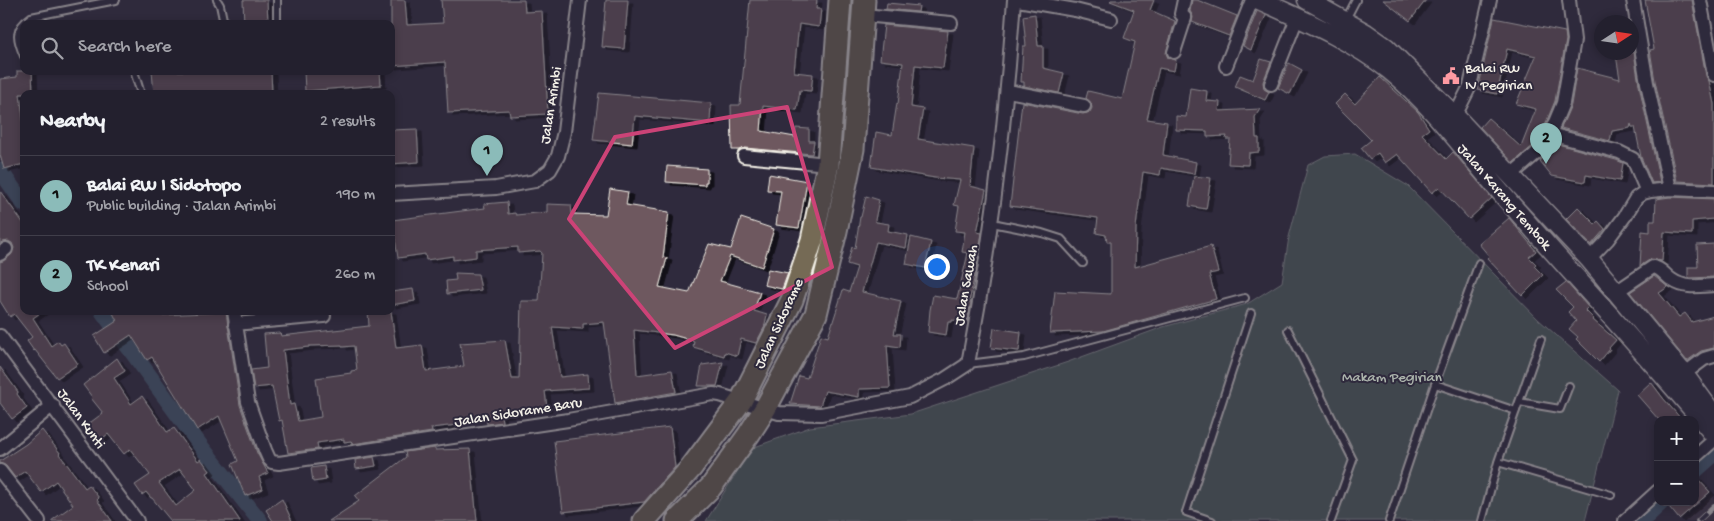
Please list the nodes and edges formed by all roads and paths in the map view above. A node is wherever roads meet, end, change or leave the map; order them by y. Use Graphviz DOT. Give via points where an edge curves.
graph roads {
  1 [pos="116,0"];
  2 [pos="217,0"];
  3 [pos="276,0"];
  4 [pos="580,0"];
  5 [pos="840,0"];
  6 [pos="1016,0"];
  7 [pos="1184,0"];
  8 [pos="1252,0"];
  9 [pos="1259,0"];
  10 [pos="1307,0"];
  11 [pos="1356,0"];
  12 [pos="1490,0"];
  13 [pos="1570,0"];
  14 [pos="1633,0"];
  15 [pos="1700,0"];
  16 [pos="95,2"];
  17 [pos="863,8"];
  18 [pos="1297,18"];
  19 [pos="1111,19"];
  20 [pos="27,20"];
  21 [pos="223,20"];
  22 [pos="277,20"];
  23 [pos="1345,20"];
  24 [pos="951,23"];
  25 [pos="20,28"];
  26 [pos="1334,36"];
  27 [pos="20,45"];
  28 [pos="1174,52"];
  29 [pos="1226,66"];
  30 [pos="135,75"];
  31 [pos="1714,75"];
  32 [pos="1271,84"];
  33 [pos="140,90"];
  34 [pos="1008,91"];
  35 [pos="1084,106"];
  36 [pos="1455,116"];
  37 [pos="1550,134"];
  38 [pos="744,156"];
  39 [pos="828,164"];
  40 [pos="1510,176"];
  41 [pos="1670,190"];
  42 [pos="1714,191"];
  43 [pos="1647,192"];
  44 [pos="395,194"];
  45 [pos="992,223"];
  46 [pos="1561,230"];
  47 [pos="1546,244"];
  48 [pos="1588,259"];
  49 [pos="1083,263"];
  50 [pos="1479,263"];
  51 [pos="1714,285"];
  52 [pos="1616,292"];
  53 [pos="1245,298"];
  54 [pos="1251,313"];
  55 [pos="324,316"];
  56 [pos="235,318"];
  57 [pos="1288,330"];
  58 [pos="0,336"];
  59 [pos="1541,339"];
  60 [pos="1714,356"];
  61 [pos="968,364"];
  62 [pos="1435,384"];
  63 [pos="1686,385"];
  64 [pos="1569,386"];
  65 [pos="741,402"];
  66 [pos="1519,402"];
  67 [pos="53,405"];
  68 [pos="765,409"];
  69 [pos="1516,411"];
  70 [pos="1714,416"];
  71 [pos="1714,436"];
  72 [pos="1714,440"];
  73 [pos="0,449"];
  74 [pos="1699,453"];
  75 [pos="1498,462"];
  76 [pos="0,471"];
  77 [pos="1611,495"];
  78 [pos="1654,495"];
  79 [pos="39,521"];
  80 [pos="137,521"];
  81 [pos="644,521"];
  82 [pos="677,521"];
  83 [pos="1212,521"];
  84 [pos="1331,521"];
  85 [pos="1389,521"];
  86 [pos="1482,521"];
  87 [pos="1625,521"];
  1 -- 16 [label="lane"];
  2 -- 21 [label="lane"];
  3 -- 22 [label="lane"];
  4 -- 44 [label="street, Jalan Arimbi" via="564,132 558,156 550,170 535,181 496,188"];
  5 -- 39 [label="highway, Jalan Sidorame"];
  6 -- 19 [label="street"];
  6 -- 34 [label="street, Jalan Sawah"];
  7 -- 28 [label="street" via="1181,14 1185,18"];
  8 -- 29 [label="street"];
  9 -- 18 [label="main road, Jalan Karang Tembok"];
  10 -- 23 [label="main road, Jalan Karang Tembok"];
  11 -- 23 [label="lane"];
  12 -- 36 [label="street" via="1470,86"];
  13 -- 37 [label="street" via="1574,40 1572,54 1562,103"];
  14 -- 41 [label="street"];
  15 -- 31 [label="street"];
  16 -- 20 [label="lane"];
  17 -- 24 [label="street"];
  17 -- 68 [label="highway, Jalan Sidorame" via="853,150 816,314"];
  18 -- 26 [label="main road, Jalan Karang Tembok"];
  18 -- 32 [label="street"];
  23 -- 26 [label="lane"];
  23 -- 36 [label="main road, Jalan Karang Tembok" via="1386,47"];
  25 -- 27 [label="lane"];
  26 -- 47 [label="main road, Jalan Karang Tembok" via="1388,69 1405,84"];
  30 -- 33 [label="lane"];
  34 -- 35 [label="street"];
  34 -- 45 [label="street, Jalan Sawah"];
  36 -- 40 [label="main road, Jalan Karang Tembok"];
  37 -- 40 [label="street" via="1540,150"];
  37 -- 43 [label="street" via="1633,158"];
  38 -- 39 [label="street"];
  39 -- 65 [label="highway, Jalan Sidorame" via="812,240 792,300"];
  40 -- 46 [label="main road, Jalan Karang Tembok"];
  41 -- 42 [label="street"];
  41 -- 43 [label="street"];
  43 -- 48 [label="street" via="1636,198 1626,216"];
  45 -- 49 [label="lane" via="1061,239"];
  45 -- 61 [label="street, Jalan Sawah"];
  46 -- 47 [label="main road"];
  46 -- 48 [label="main road, Jalan Karang Tembok"];
  47 -- 63 [label="main road, Jalan Karang Tembok"];
  48 -- 52 [label="main road, Jalan Karang Tembok"];
  50 -- 62 [label="lane"];
  51 -- 52 [label="street" via="1685,287 1653,267"];
  52 -- 63 [label="main road, Jalan Karang Tembok"];
  53 -- 61 [label="lane" via="1024,358"];
  54 -- 83 [label="lane" via="1186,512"];
  55 -- 56 [label="street"];
  56 -- 65 [label="street, Jalan Sidorame Baru" via="248,402 264,450 272,462 278,463 713,394"];
  57 -- 84 [label="lane" via="1353,460"];
  58 -- 67 [label="street, Jalan Kunti"];
  59 -- 66 [label="lane"];
  60 -- 63 [label="street" via="1704,359"];
  61 -- 68 [label="street" via="945,379 901,399 821,414 779,413"];
  62 -- 69 [label="lane"];
  62 -- 85 [label="lane"];
  63 -- 70 [label="main road, Jalan Karang Tembok"];
  63 -- 71 [label="main road, Jalan Karang Tembok"];
  64 -- 66 [label="lane" via="1560,409"];
  65 -- 68 [label="street, Jalan Sidorame Baru"];
  65 -- 81 [label="highway, Jalan Sidorame" via="691,468"];
  66 -- 69 [label="lane"];
  67 -- 73 [label="street"];
  67 -- 80 [label="street, Jalan Kunti"];
  68 -- 82 [label="highway, Jalan Sidorame" via="711,487"];
  69 -- 75 [label="lane"];
  72 -- 74 [label="street"];
  75 -- 77 [label="lane"];
  75 -- 86 [label="lane"];
  76 -- 79 [label="street"];
  78 -- 87 [label="street"];
}
